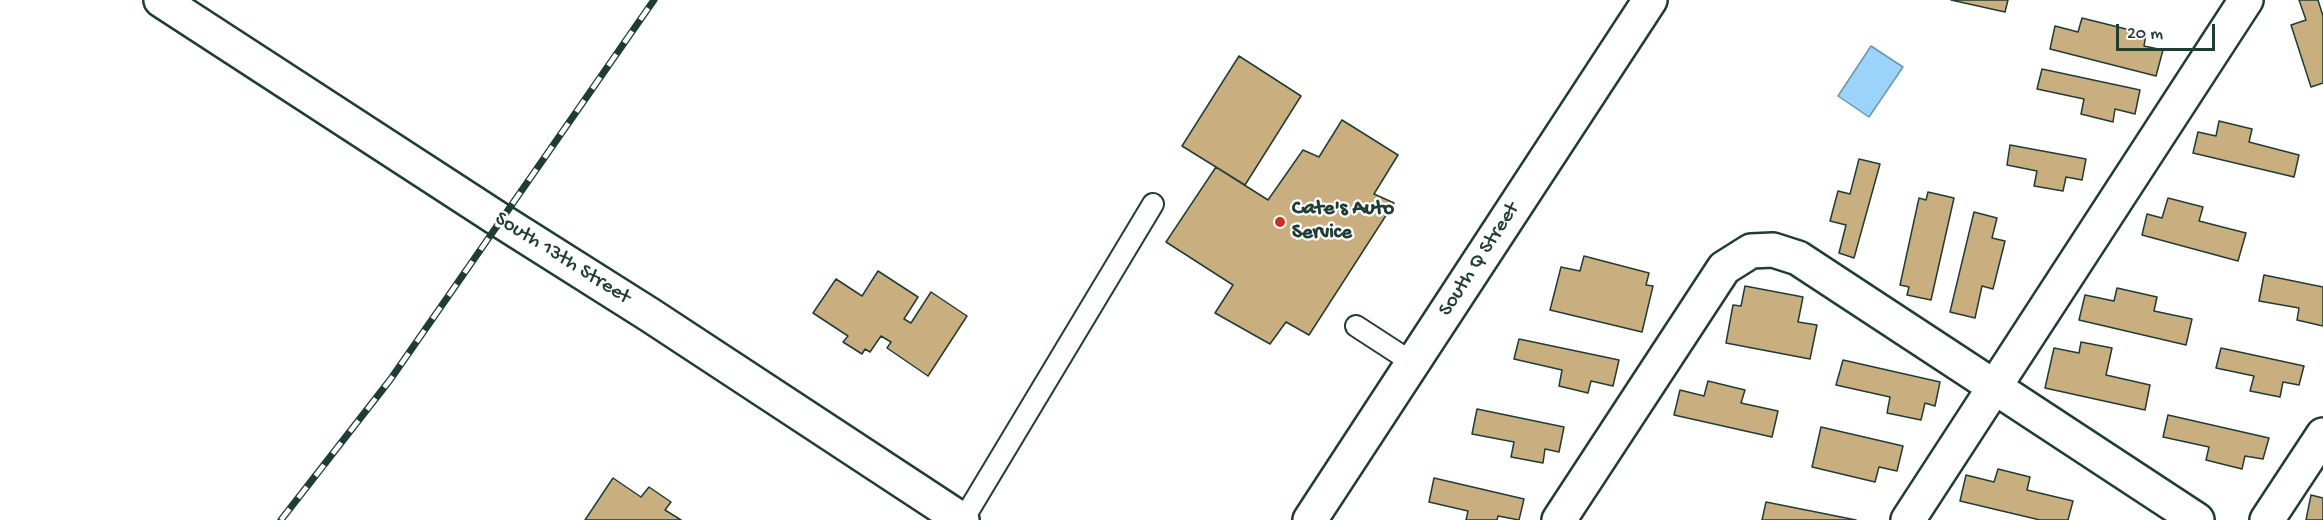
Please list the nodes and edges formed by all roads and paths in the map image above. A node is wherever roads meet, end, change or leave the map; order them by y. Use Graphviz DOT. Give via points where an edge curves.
graph roads {
  1 [pos="161,0"];
  2 [pos="1650,0"];
  3 [pos="2246,0"];
  4 [pos="1153,204"];
  5 [pos="1356,326"];
  6 [pos="1413,363"];
  7 [pos="1994,388"];
  8 [pos="2323,435"];
  9 [pos="963,520"];
  10 [pos="1310,520"];
  11 [pos="1559,520"];
  12 [pos="1908,520"];
  13 [pos="2197,520"];
  14 [pos="2267,520"];
  1 -- 9 [label="street, South 13th Street"];
  2 -- 6 [label="street, South Q Street"];
  3 -- 7 [label="street"];
  4 -- 9 [label="lane"];
  5 -- 6 [label="lane"];
  6 -- 10 [label="street, South Q Street"];
  7 -- 11 [label="street" via="1798,258 1773,250 1751,251 1724,268"];
  7 -- 12 [label="street"];
  7 -- 13 [label="street"];
  8 -- 14 [label="street"];
}
